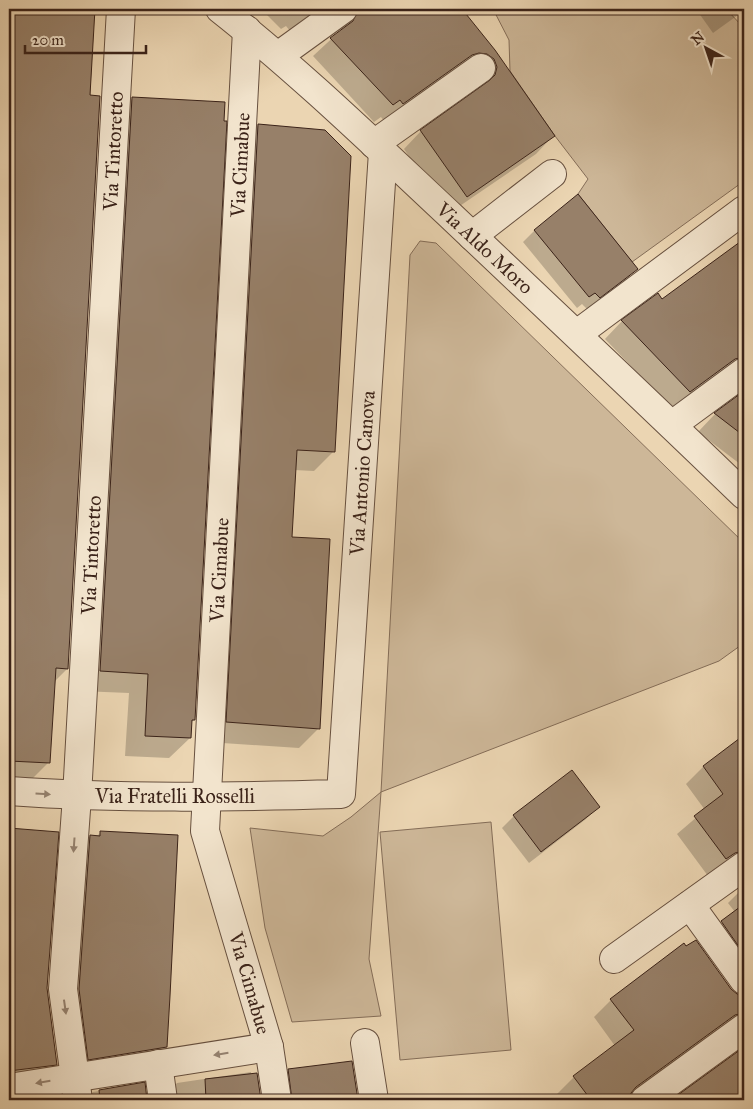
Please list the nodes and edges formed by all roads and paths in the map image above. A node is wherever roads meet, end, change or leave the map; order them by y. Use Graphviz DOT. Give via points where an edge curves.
graph roads {
  1 [pos="121,9"];
  2 [pos="220,9"];
  3 [pos="343,9"];
  4 [pos="247,30"];
  5 [pos="278,56"];
  6 [pos="481,68"];
  7 [pos="378,148"];
  8 [pos="552,174"];
  9 [pos="744,210"];
  10 [pos="472,236"];
  11 [pos="577,334"];
  12 [pos="744,372"];
  13 [pos="672,426"];
  14 [pos="744,495"];
  15 [pos="9,791"];
  16 [pos="341,794"];
  17 [pos="77,796"];
  18 [pos="207,797"];
  19 [pos="744,866"];
  20 [pos="690,905"];
  21 [pos="614,959"];
  22 [pos="744,980"];
  23 [pos="744,1028"];
  24 [pos="365,1043"];
  25 [pos="269,1047"];
  26 [pos="158,1064"];
  27 [pos="9,1088"];
  28 [pos="76,1088"];
  29 [pos="163,1100"];
  30 [pos="277,1100"];
  31 [pos="374,1100"];
  32 [pos="645,1100"];
  1 -- 17 [label="street, Via Tintoretto"];
  2 -- 4 [label="street, Via Aldo Moro"];
  3 -- 5 [label="street"];
  4 -- 5 [label="street, Via Aldo Moro"];
  4 -- 18 [label="street, Via Cimabue"];
  5 -- 7 [label="street, Via Aldo Moro"];
  6 -- 7 [label="street"];
  7 -- 10 [label="street, Via Aldo Moro"];
  7 -- 16 [label="street, Via Antonio Canova"];
  8 -- 10 [label="street"];
  9 -- 11 [label="street"];
  10 -- 11 [label="street, Via Aldo Moro"];
  11 -- 13 [label="street, Via Aldo Moro"];
  12 -- 13 [label="street"];
  13 -- 14 [label="street, Via Aldo Moro"];
  15 -- 17 [label="street, Via Fratelli Rosselli, one-way"];
  16 -- 18 [label="street, Via Fratelli Rosselli"];
  17 -- 18 [label="street, Via Fratelli Rosselli"];
  17 -- 28 [label="street, Via Tintoretto, one-way" via="63,989"];
  18 -- 25 [label="street, Via Cimabue" via="205,831"];
  19 -- 20 [label="street"];
  20 -- 21 [label="street"];
  20 -- 22 [label="street"];
  23 -- 32 [label="street"];
  24 -- 31 [label="street"];
  25 -- 26 [label="street, one-way"];
  25 -- 30 [label="street, Via Cimabue"];
  26 -- 28 [label="street"];
  26 -- 29 [label="street"];
  28 -- 27 [label="street, one-way"];
}
